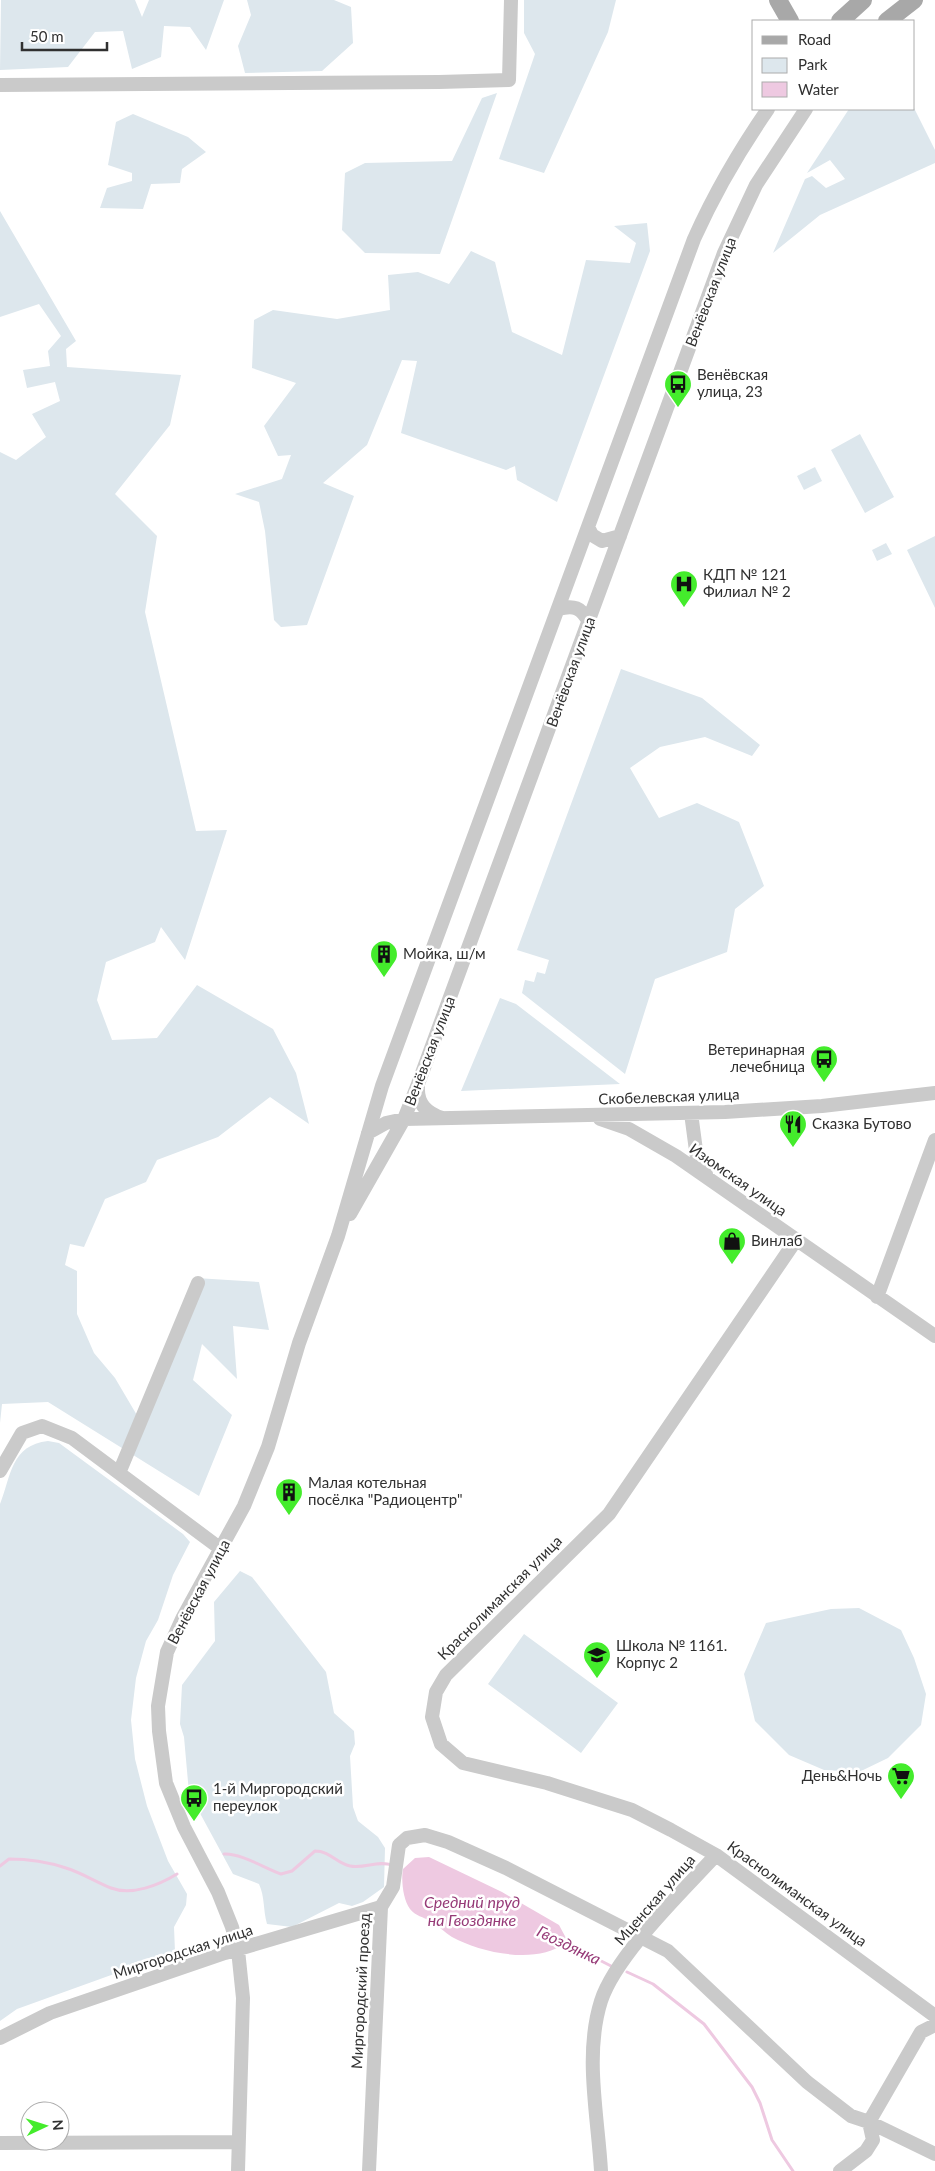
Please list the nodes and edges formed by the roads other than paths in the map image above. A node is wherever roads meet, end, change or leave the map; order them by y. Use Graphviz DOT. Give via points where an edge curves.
graph roads {
  1 [pos="511,0"];
  2 [pos="778,0"];
  3 [pos="863,0"];
  4 [pos="914,0"];
  5 [pos="789,20"];
  6 [pos="841,20"];
  7 [pos="888,20"];
  8 [pos="0,85"];
  9 [pos="767,110"];
  10 [pos="805,110"];
  11 [pos="588,527"];
  12 [pos="620,536"];
  13 [pos="558,609"];
  14 [pos="589,622"];
  15 [pos="418,1084"];
  16 [pos="382,1086"];
  17 [pos="935,1093"];
  18 [pos="691,1113"];
  19 [pos="590,1116"];
  20 [pos="404,1120"];
  21 [pos="446,1120"];
  22 [pos="368,1133"];
  23 [pos="935,1140"];
  24 [pos="709,1179"];
  25 [pos="338,1236"];
  26 [pos="796,1240"];
  27 [pos="198,1283"];
  28 [pos="877,1297"];
  29 [pos="935,1336"];
  30 [pos="0,1471"];
  31 [pos="119,1473"];
  32 [pos="221,1549"];
  33 [pos="716,1855"];
  34 [pos="381,1907"];
  35 [pos="642,1936"];
  36 [pos="238,1950"];
  37 [pos="935,2016"];
  38 [pos="935,2025"];
  39 [pos="0,2038"];
  40 [pos="869,2122"];
  41 [pos="0,2142"];
  42 [pos="238,2142"];
  43 [pos="935,2154"];
  44 [pos="238,2171"];
  45 [pos="369,2171"];
  46 [pos="601,2171"];
  47 [pos="840,2171"];
  1 -- 8 [label="street" via="509,80"];
  2 -- 5 [label="main road"];
  3 -- 6 [label="main road"];
  4 -- 7 [label="main road"];
  9 -- 11 [label="street, Венёвская улица" via="714,195 694,239"];
  10 -- 12 [label="street, Венёвская улица" via="756,184 724,253"];
  11 -- 12 [label="street" via="592,535 602,541"];
  11 -- 13 [label="street, Венёвская улица"];
  12 -- 14 [label="street, Венёвская улица"];
  13 -- 14 [label="street" via="579,608"];
  13 -- 16 [label="street, Венёвская улица"];
  14 -- 15 [label="street, Венёвская улица"];
  15 -- 20 [label="street, Венёвская улица"];
  15 -- 21 [label="street" via="418,1095 424,1108"];
  16 -- 20 [label="street" via="382,1104 386,1111"];
  16 -- 22 [label="street, Венёвская улица"];
  17 -- 18 [label="street, Скобелевская улица" via="822,1106"];
  18 -- 19 [label="street, Скобелевская улица"];
  18 -- 24 [label="street" via="697,1158"];
  19 -- 21 [label="street, Скобелевская улица"];
  19 -- 24 [label="street, Изюмская улица" via="629,1129"];
  20 -- 21 [label="street, Скобелевская улица"];
  20 -- 22 [label="street, Скобелевская улица" via="386,1123"];
  20 -- 25 [label="street, Венёвская улица"];
  22 -- 25 [label="street, Венёвская улица"];
  23 -- 28 [label="street"];
  24 -- 26 [label="street, Изюмская улица"];
  25 -- 32 [label="street, Венёвская улица" via="299,1343 268,1447 244,1506"];
  26 -- 28 [label="street, Изюмская улица"];
  26 -- 33 [label="street, Краснолиманская улица" via="609,1514 446,1675 436,1692 432,1717 441,1744 463,1763 547,1782 632,1810"];
  27 -- 31 [label="street"];
  28 -- 29 [label="street, Изюмская улица"];
  30 -- 31 [label="street" via="22,1433 42,1426 72,1438"];
  31 -- 32 [label="street"];
  32 -- 36 [label="street, Венёвская улица" via="167,1652 158,1706 159,1731 165,1775 173,1803 224,1907"];
  33 -- 35 [label="street, Мценская улица"];
  33 -- 37 [label="street, Краснолиманская улица"];
  34 -- 35 [label="street, Миргородский проезд" via="393,1887 399,1845 407,1838 425,1835 506,1868"];
  34 -- 36 [label="street, Миргородская улица"];
  34 -- 45 [label="street, Миргородский проезд"];
  35 -- 40 [label="street" via="668,1951 807,2082 851,2116"];
  35 -- 46 [label="street, Мценская улица" via="613,1976 601,2000 596,2024 593,2072"];
  36 -- 39 [label="street, Миргородская улица" via="50,2013"];
  36 -- 42 [label="street" via="243,1998"];
  38 -- 40 [label="street" via="921,2032"];
  40 -- 43 [label="street"];
  40 -- 47 [label="street" via="873,2132 869,2146"];
  41 -- 42 [label="street"];
  42 -- 44 [label="street"];
}
